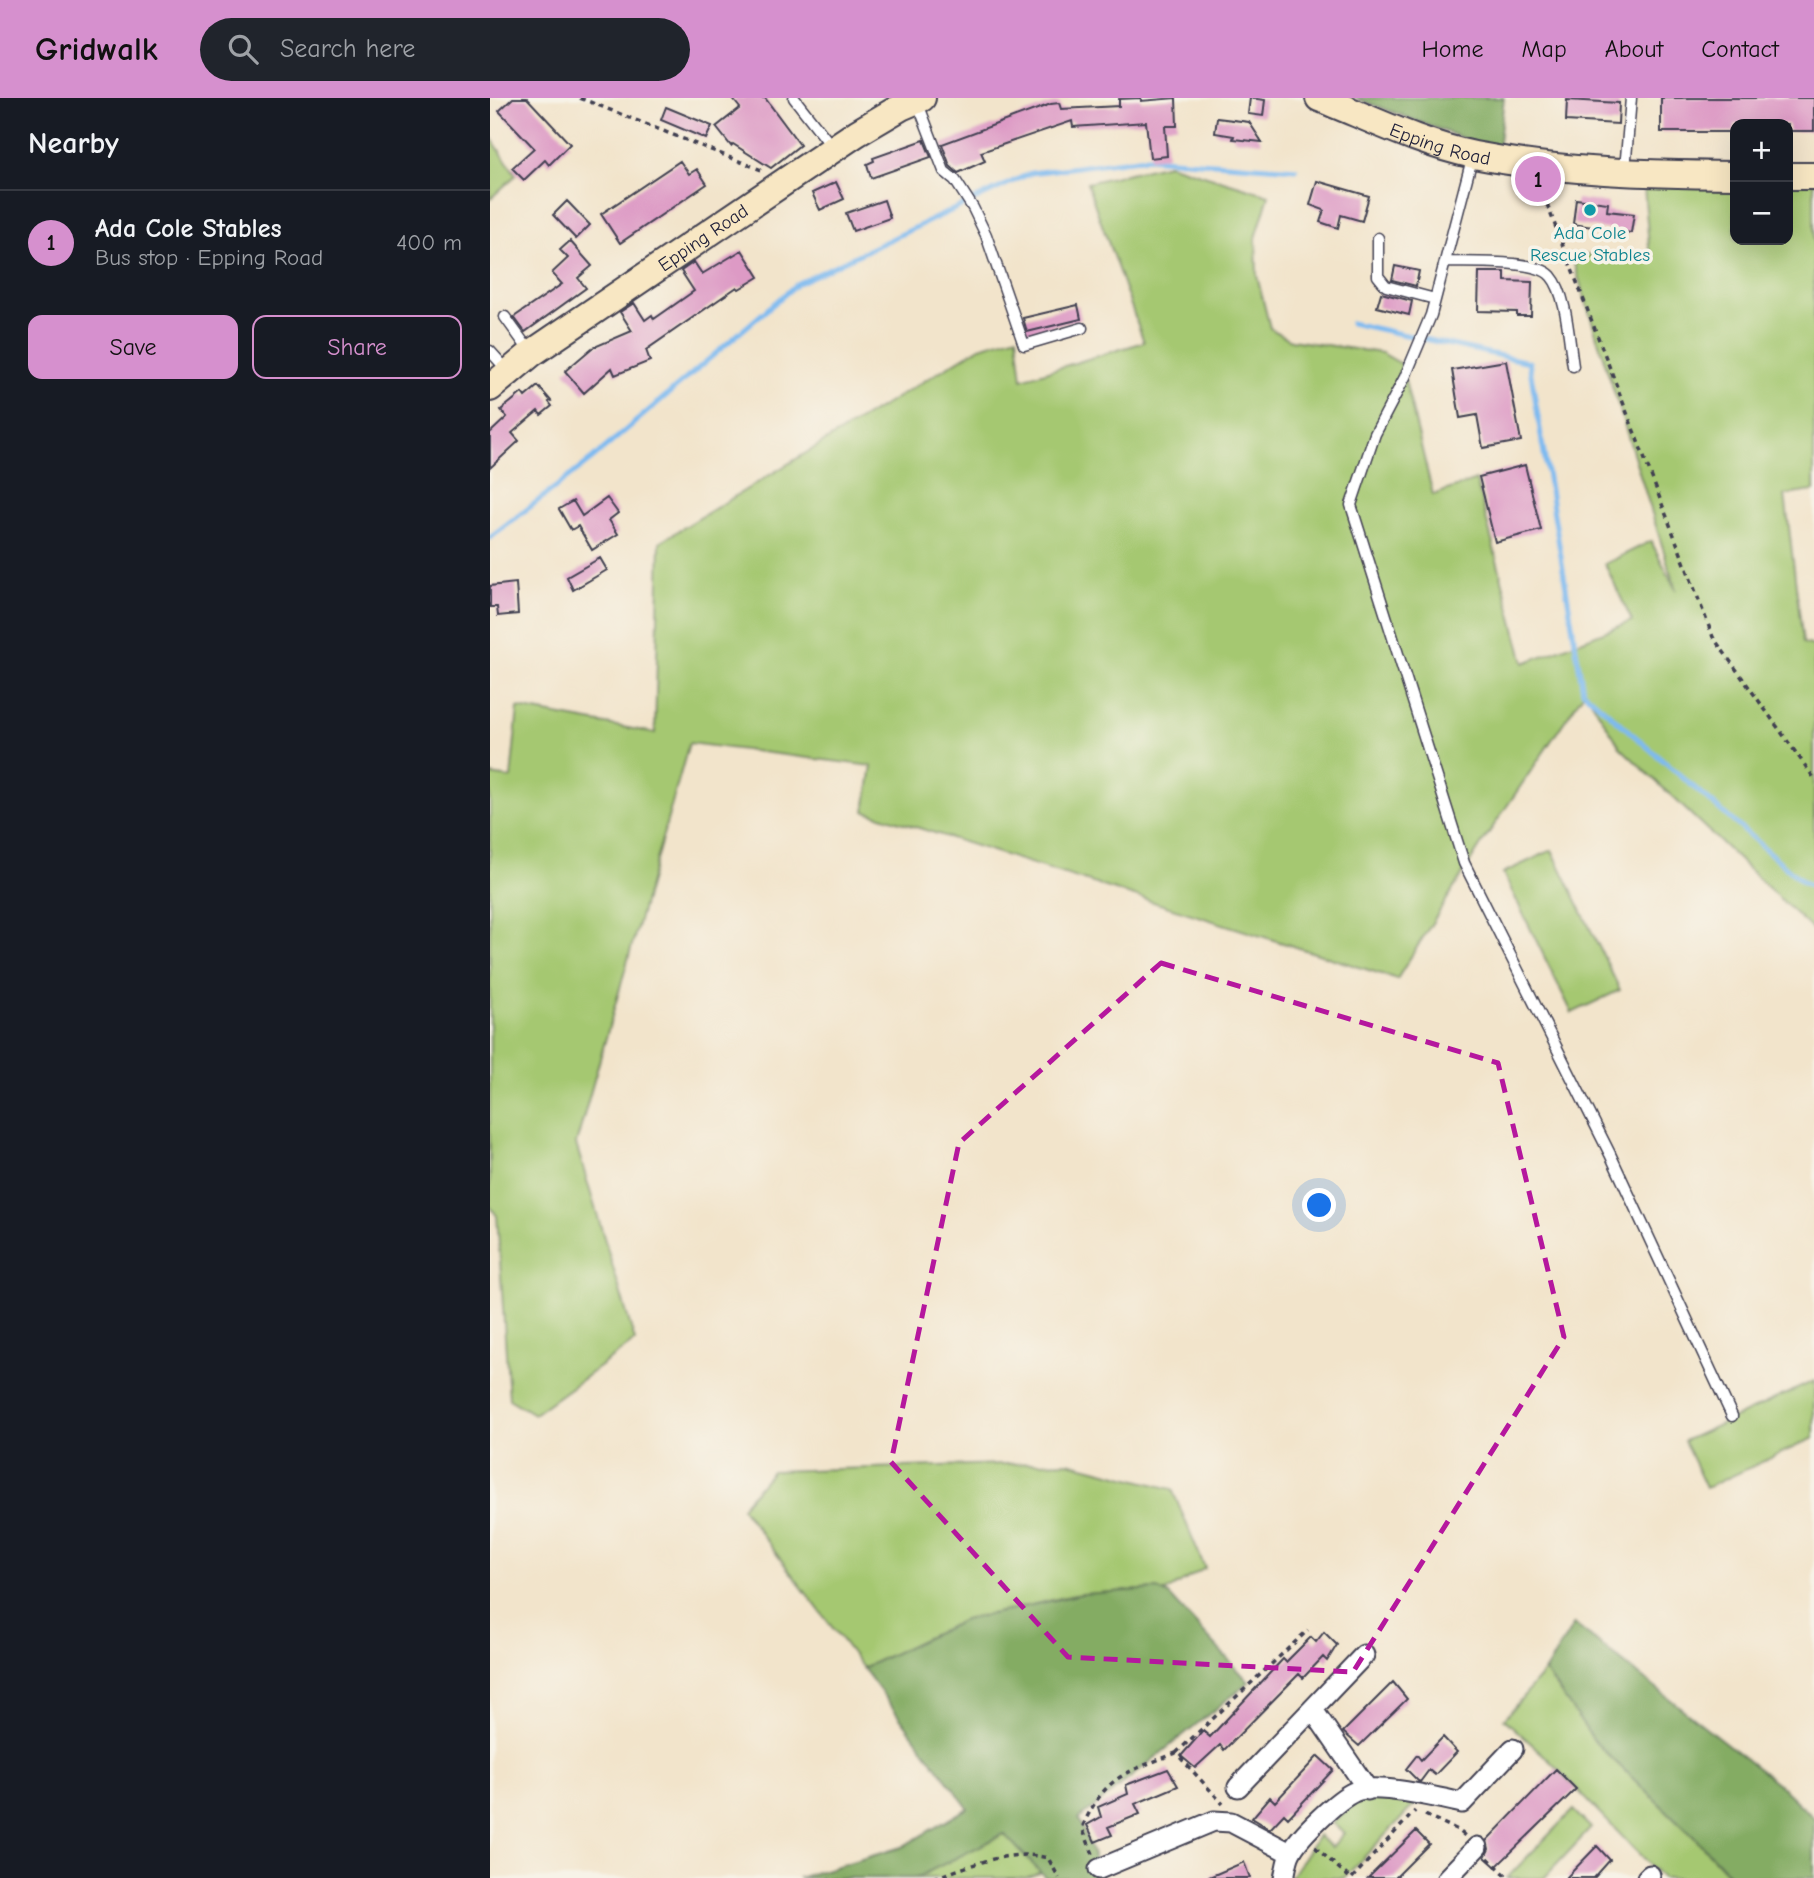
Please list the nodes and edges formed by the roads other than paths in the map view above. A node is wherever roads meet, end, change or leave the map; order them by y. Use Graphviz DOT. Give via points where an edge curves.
graph roads {
  1 [pos="793,98"];
  2 [pos="1319,98"];
  3 [pos="1630,98"];
  4 [pos="919,99"];
  5 [pos="834,149"];
  6 [pos="1473,154"];
  7 [pos="1625,174"];
  8 [pos="1730,175"];
  9 [pos="1793,176"];
  10 [pos="1814,176"];
  11 [pos="1378,238"];
  12 [pos="1445,262"];
  13 [pos="1435,299"];
  14 [pos="505,317"];
  15 [pos="1082,328"];
  16 [pos="490,351"];
  17 [pos="532,353"];
  18 [pos="1573,366"];
  19 [pos="499,379"];
  20 [pos="1732,1416"];
  21 [pos="1364,1656"];
  22 [pos="1313,1710"];
  23 [pos="1513,1749"];
  24 [pos="1238,1787"];
  25 [pos="1367,1790"];
  26 [pos="1477,1847"];
  27 [pos="1290,1853"];
  28 [pos="1099,1869"];
  29 [pos="1284,1878"];
  30 [pos="1447,1878"];
  1 -- 5 [label="lane"];
  2 -- 6 [label="main road, Epping Road"];
  3 -- 7 [label="lane"];
  4 -- 5 [label="main road, Epping Road"];
  4 -- 15 [label="lane" via="944,172 955,180 986,235 1024,345"];
  5 -- 17 [label="main road, Epping Road"];
  6 -- 7 [label="main road, Epping Road"];
  6 -- 12 [label="lane"];
  7 -- 8 [label="main road, Epping Road"];
  9 -- 10 [label="main road"];
  11 -- 13 [label="lane" via="1381,281"];
  12 -- 13 [label="lane"];
  12 -- 18 [label="lane" via="1530,266 1545,271 1561,296"];
  13 -- 20 [label="lane" via="1405,377 1374,434 1351,505 1464,863 1611,1154"];
  14 -- 17 [label="lane"];
  16 -- 19 [label="lane"];
  17 -- 19 [label="main road, Epping Road"];
  21 -- 22 [label="street"];
  22 -- 24 [label="street"];
  22 -- 25 [label="street"];
  23 -- 25 [label="street" via="1462,1803 1391,1789"];
  25 -- 27 [label="street" via="1355,1791 1319,1819"];
  26 -- 30 [label="street"];
  27 -- 28 [label="street" via="1231,1822 1214,1821"];
  27 -- 29 [label="street"];
}
